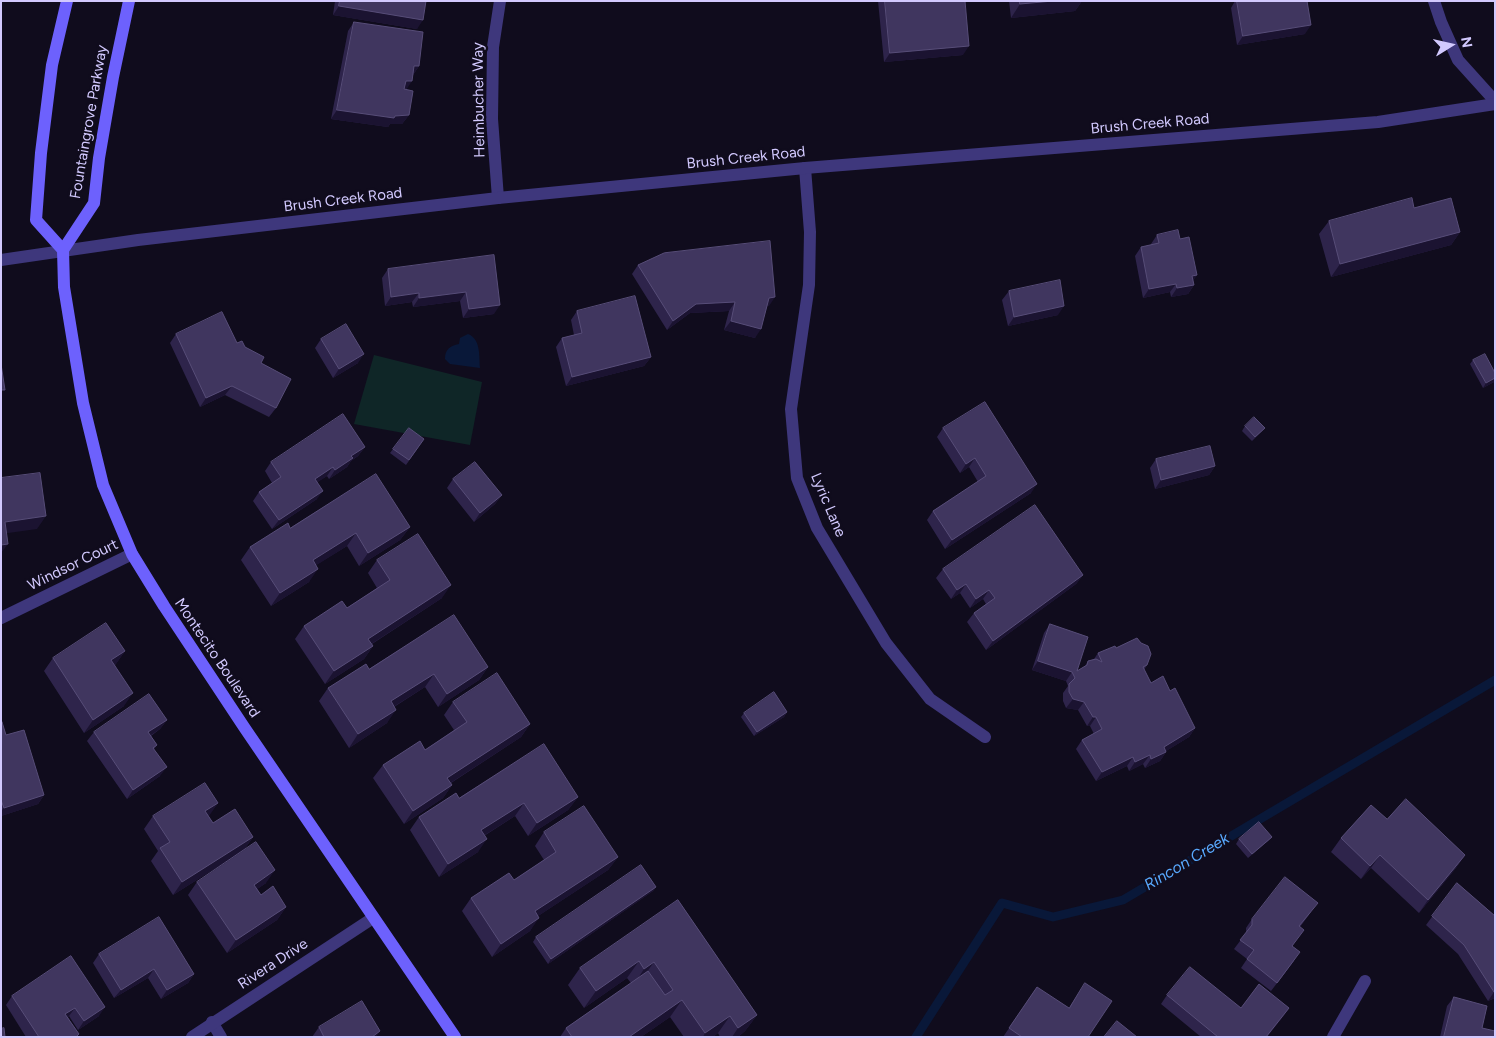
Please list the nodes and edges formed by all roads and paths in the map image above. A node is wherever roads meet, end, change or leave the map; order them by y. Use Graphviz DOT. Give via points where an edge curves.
graph roads {
  1 [pos="67,1"];
  2 [pos="129,1"];
  3 [pos="500,1"];
  4 [pos="1434,1"];
  5 [pos="1495,102"];
  6 [pos="806,168"];
  7 [pos="498,198"];
  8 [pos="63,250"];
  9 [pos="1,260"];
  10 [pos="132,554"];
  11 [pos="1,618"];
  12 [pos="985,736"];
  13 [pos="373,918"];
  14 [pos="1366,980"];
  15 [pos="212,1022"];
  16 [pos="192,1037"];
  17 [pos="221,1037"];
  18 [pos="455,1037"];
  19 [pos="1333,1037"];
  1 -- 8 [label="main road" via="52,65 36,220"];
  2 -- 8 [label="main road, Fountaingrove Parkway" via="112,78 94,203"];
  3 -- 7 [label="street, Heimbucher Way" via="492,47 492,119"];
  4 -- 5 [label="street" via="1458,60"];
  5 -- 6 [label="street, Brush Creek Road" via="1378,122"];
  6 -- 7 [label="street, Brush Creek Road"];
  6 -- 12 [label="street, Lyric Lane" via="810,232 808,285 791,409 797,478 817,528 886,643 930,699"];
  7 -- 8 [label="street, Brush Creek Road"];
  8 -- 9 [label="street, Brush Creek Road"];
  8 -- 10 [label="main road, Montecito Boulevard" via="64,287 83,402 103,484"];
  10 -- 11 [label="street, Windsor Court"];
  10 -- 13 [label="main road, Montecito Boulevard"];
  13 -- 15 [label="street, Rivera Drive"];
  13 -- 18 [label="main road, Montecito Boulevard"];
  14 -- 19 [label="street"];
  15 -- 16 [label="street, Rivera Drive"];
  15 -- 17 [label="street"];
}
